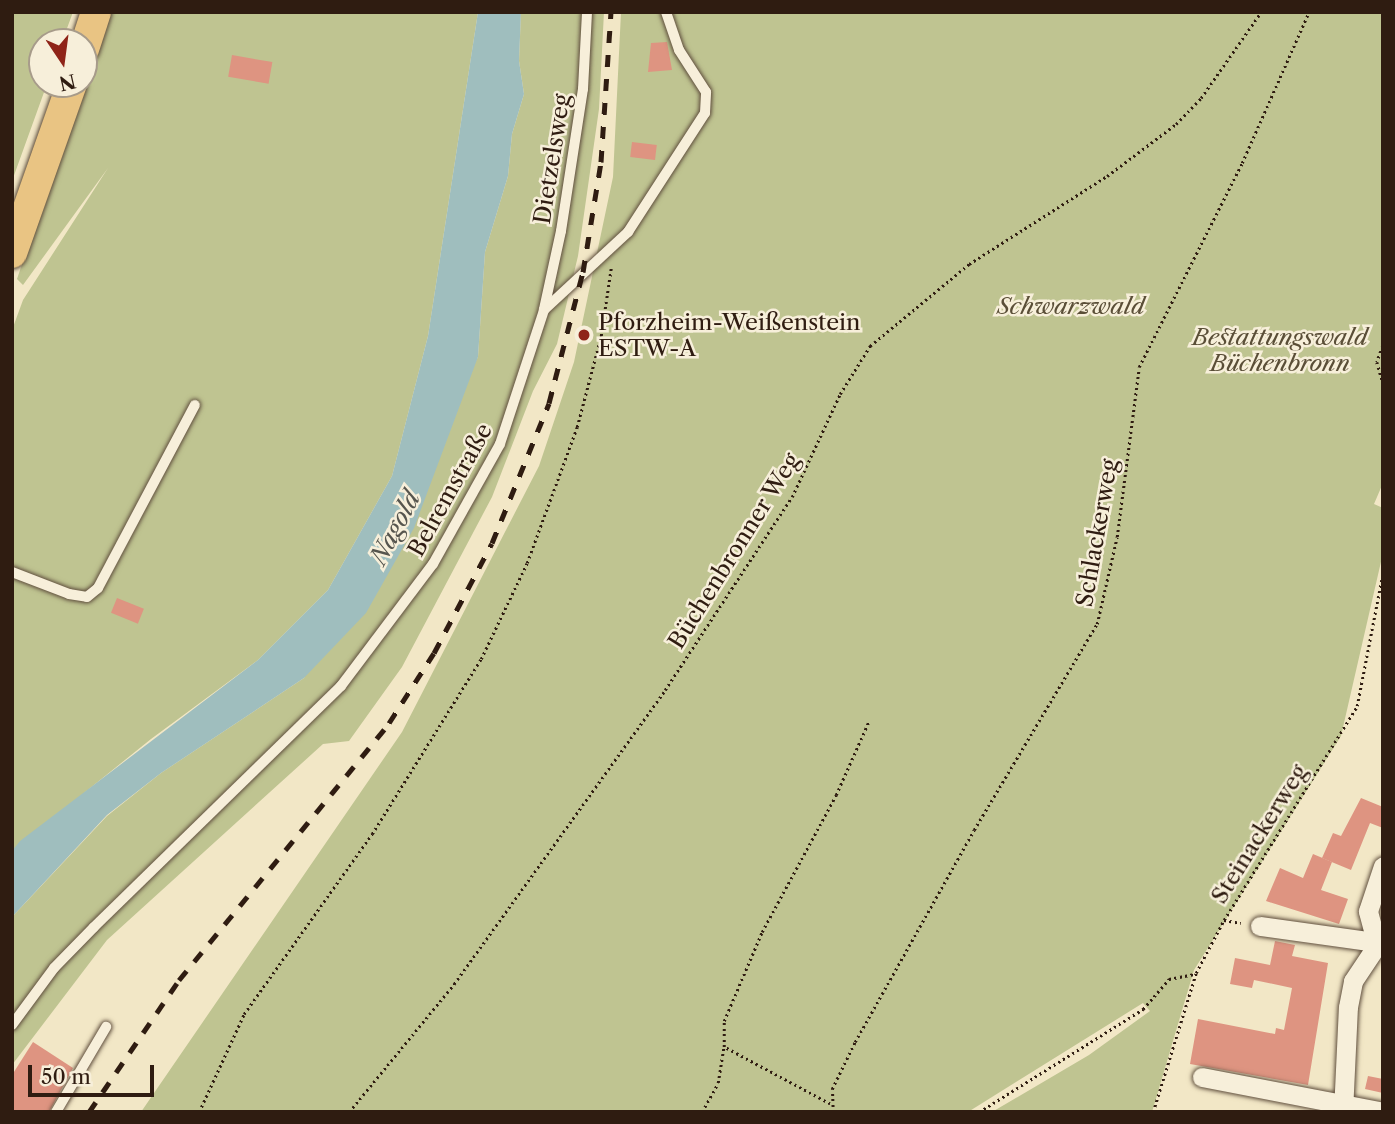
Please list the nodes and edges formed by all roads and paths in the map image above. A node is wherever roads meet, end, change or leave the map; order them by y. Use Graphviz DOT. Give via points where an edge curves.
graph roads {
  1 [pos="587,12"];
  2 [pos="666,12"];
  3 [pos="1261,12"];
  4 [pos="1309,12"];
  5 [pos="67,98"];
  6 [pos="614,244"];
  7 [pos="12,253"];
  8 [pos="544,310"];
  9 [pos="1383,346"];
  10 [pos="1383,383"];
  11 [pos="195,405"];
  12 [pos="12,572"];
  13 [pos="1383,572"];
  14 [pos="869,721"];
  15 [pos="1383,866"];
  16 [pos="1260,926"];
  17 [pos="1380,944"];
  18 [pos="1196,973"];
  19 [pos="12,1025"];
  20 [pos="106,1027"];
  21 [pos="724,1047"];
  22 [pos="1202,1077"];
  23 [pos="830,1104"];
  24 [pos="1343,1107"];
  25 [pos="56,1112"];
  26 [pos="199,1112"];
  27 [pos="349,1112"];
  28 [pos="702,1112"];
  29 [pos="833,1112"];
  30 [pos="979,1112"];
  31 [pos="1153,1112"];
  32 [pos="1383,1112"];
  1 -- 8 [label="lane, Dietzelsweg" via="583,89"];
  2 -- 6 [label="lane, Belremstraße" via="679,50 706,92 708,103 694,134 628,232"];
  3 -- 27 [label="path, Büchenbronner Weg" via="1200,98 1175,124 1107,176 969,264 870,346 845,386 792,497 665,690 454,984"];
  4 -- 23 [label="path, Schlackerweg" via="1242,163 1139,367 1116,537 1097,624 862,1031 832,1089"];
  5 -- 7 [label="main road"];
  6 -- 8 [label="lane, Belremstraße"];
  6 -- 26 [label="path" via="601,336 577,427 522,575 481,659 372,834 244,1014"];
  8 -- 19 [label="lane, Belremstraße" via="500,444 452,534 386,630 302,727 62,960"];
  9 -- 10 [label="path" via="1377,362"];
  11 -- 12 [label="lane" via="98,588 87,597"];
  13 -- 18 [label="path, Steinackerweg" via="1357,706"];
  14 -- 21 [label="path" via="836,795 762,932 724,1021"];
  15 -- 17 [label="street" via="1368,911"];
  16 -- 17 [label="street"];
  17 -- 24 [label="street" via="1353,981"];
  18 -- 30 [label="path" via="1169,979 1143,1009"];
  18 -- 31 [label="path, Steinackerweg"];
  20 -- 25 [label="lane"];
  21 -- 23 [label="path"];
  21 -- 28 [label="path" via="718,1083"];
  22 -- 24 [label="street"];
  23 -- 29 [label="path"];
  24 -- 32 [label="street"];
}
